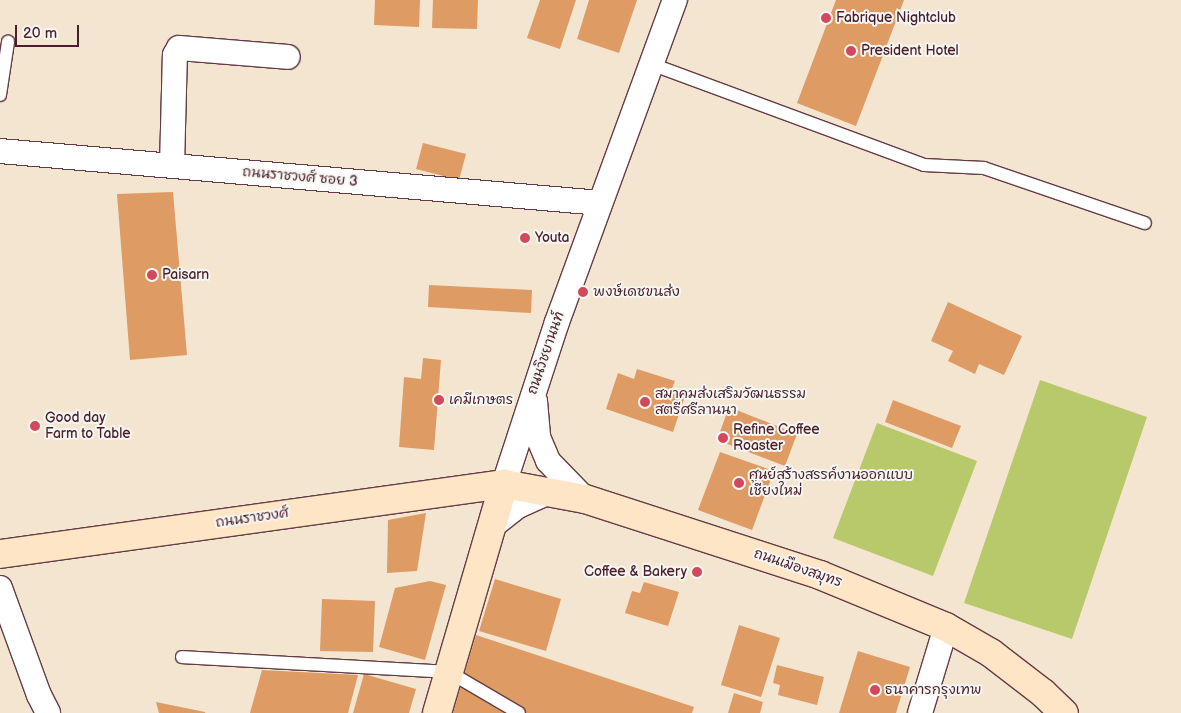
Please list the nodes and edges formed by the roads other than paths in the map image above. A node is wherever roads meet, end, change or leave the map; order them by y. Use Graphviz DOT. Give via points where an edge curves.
graph roads {
  1 [pos="674,0"];
  2 [pos="8,42"];
  3 [pos="288,57"];
  4 [pos="651,64"];
  5 [pos="0,95"];
  6 [pos="0,151"];
  7 [pos="172,166"];
  8 [pos="600,203"];
  9 [pos="1144,223"];
  10 [pos="534,389"];
  11 [pos="504,484"];
  12 [pos="551,491"];
  13 [pos="585,499"];
  14 [pos="491,527"];
  15 [pos="0,554"];
  16 [pos="0,588"];
  17 [pos="946,627"];
  18 [pos="182,657"];
  19 [pos="449,672"];
  20 [pos="48,713"];
  21 [pos="437,713"];
  22 [pos="519,713"];
  23 [pos="920,713"];
  24 [pos="1064,713"];
  1 -- 4 [label="street, ถนนวิชยานนท์"];
  2 -- 5 [label="lane"];
  3 -- 7 [label="street" via="179,48 175,55"];
  4 -- 8 [label="street, ถนนวิชยานนท์"];
  4 -- 9 [label="lane" via="924,165 984,168"];
  6 -- 7 [label="street, ถนนราชวงศ์ ซอย 3"];
  7 -- 8 [label="street, ถนนราชวงศ์ ซอย 3"];
  8 -- 10 [label="street, ถนนวิชยานนท์"];
  10 -- 11 [label="street, ถนนวิชยานนท์"];
  10 -- 13 [label="street" via="538,438 548,462"];
  11 -- 12 [label="street, ถนนเมืองสมุทร"];
  11 -- 14 [label="street, ถนนวิชยานนท์"];
  11 -- 15 [label="street, ถนนราชวงศ์"];
  12 -- 13 [label="street, ถนนเมืองสมุทร"];
  12 -- 14 [label="street" via="518,506"];
  13 -- 17 [label="street, ถนนเมืองสมุทร" via="820,575"];
  14 -- 19 [label="street, ถนนวิชยานนท์"];
  16 -- 20 [label="street"];
  17 -- 23 [label="street"];
  17 -- 24 [label="street, ถนนเมืองสมุทร" via="991,653"];
  18 -- 19 [label="lane"];
  19 -- 21 [label="street, ถนนวิชยานนท์"];
  19 -- 22 [label="lane"];
}
